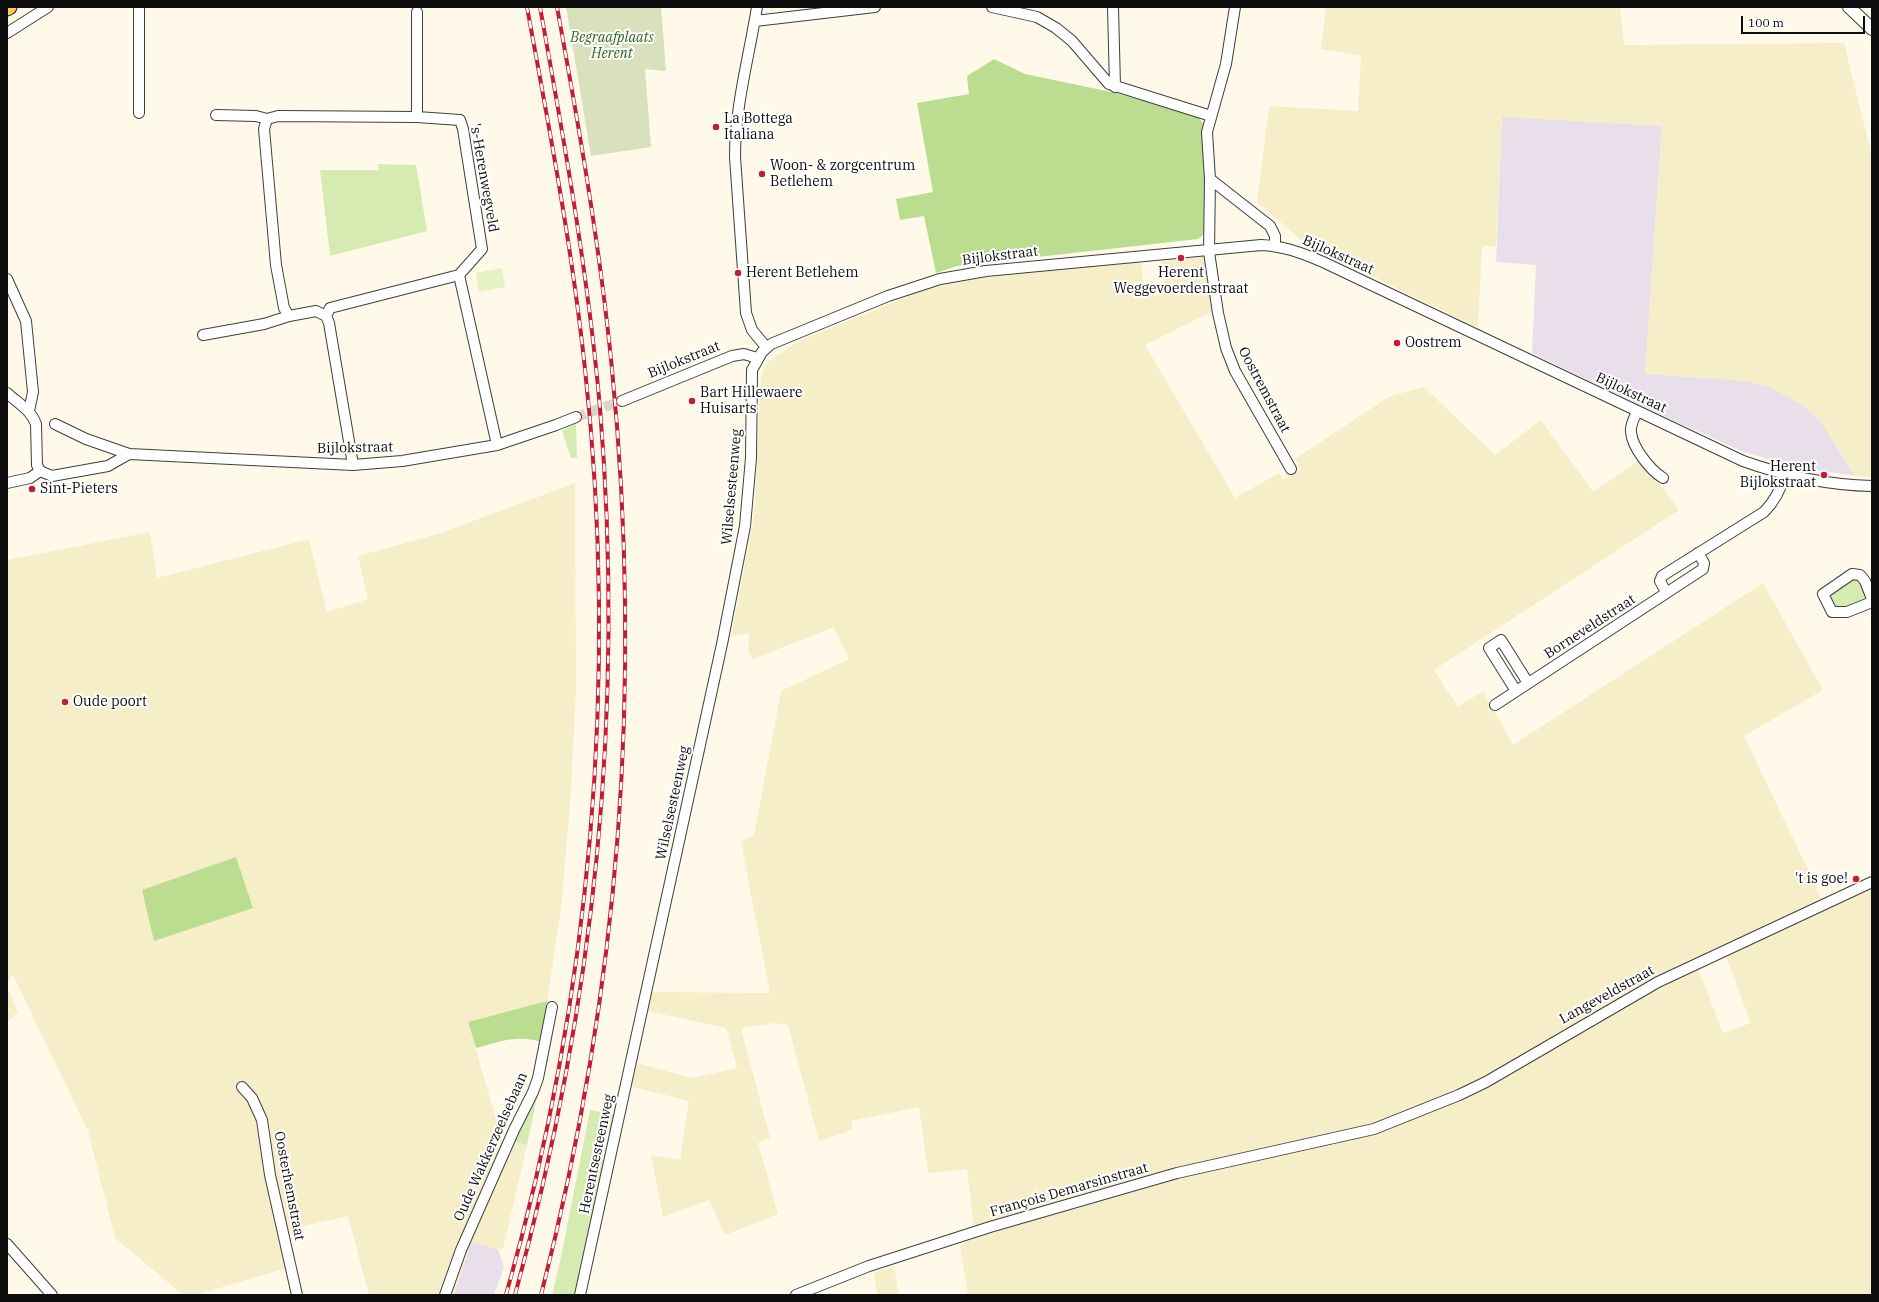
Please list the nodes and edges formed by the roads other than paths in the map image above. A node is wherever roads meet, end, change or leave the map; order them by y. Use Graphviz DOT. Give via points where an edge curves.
graph roads {
  1 [pos="48,7"];
  2 [pos="139,7"];
  3 [pos="757,7"];
  4 [pos="871,7"];
  5 [pos="998,7"];
  6 [pos="1113,7"];
  7 [pos="1235,7"];
  8 [pos="1849,7"];
  9 [pos="418,12"];
  10 [pos="755,21"];
  11 [pos="1872,29"];
  12 [pos="7,33"];
  13 [pos="1115,87"];
  14 [pos="140,113"];
  15 [pos="216,115"];
  16 [pos="1210,116"];
  17 [pos="417,117"];
  18 [pos="267,119"];
  19 [pos="1210,179"];
  20 [pos="1275,246"];
  21 [pos="1209,249"];
  22 [pos="459,275"];
  23 [pos="7,279"];
  24 [pos="290,316"];
  25 [pos="326,316"];
  26 [pos="203,335"];
  27 [pos="766,347"];
  28 [pos="757,358"];
  29 [pos="7,393"];
  30 [pos="622,401"];
  31 [pos="29,411"];
  32 [pos="1637,412"];
  33 [pos="576,417"];
  34 [pos="55,424"];
  35 [pos="496,445"];
  36 [pos="129,454"];
  37 [pos="353,465"];
  38 [pos="1291,469"];
  39 [pos="40,471"];
  40 [pos="1785,474"];
  41 [pos="1663,478"];
  42 [pos="7,483"];
  43 [pos="1872,486"];
  44 [pos="1698,553"];
  45 [pos="1666,592"];
  46 [pos="1872,601"];
  47 [pos="1528,683"];
  48 [pos="1516,691"];
  49 [pos="1495,705"];
  50 [pos="1872,882"];
  51 [pos="552,1006"];
  52 [pos="641,1019"];
  53 [pos="242,1087"];
  54 [pos="1357,1133"];
  55 [pos="7,1244"];
  56 [pos="52,1295"];
  57 [pos="297,1295"];
  58 [pos="446,1295"];
  59 [pos="580,1295"];
  60 [pos="796,1295"];
  1 -- 12 [label="street"];
  2 -- 14 [label="street"];
  3 -- 10 [label="street"];
  4 -- 10 [label="street"];
  5 -- 13 [label="street" via="1037,17 1056,28 1109,84"];
  6 -- 13 [label="street"];
  7 -- 16 [label="street, Oostremstraat" via="1226,64"];
  8 -- 11 [label="street"];
  9 -- 17 [label="street"];
  10 -- 27 [label="street" via="735,132 746,313 752,330"];
  13 -- 16 [label="street"];
  15 -- 18 [label="street, 's-Herenwegveld" via="256,116"];
  16 -- 19 [label="street, Oostremstraat" via="1207,132"];
  17 -- 18 [label="street, 's-Herenwegveld" via="278,116"];
  17 -- 22 [label="street, 's-Herenwegveld" via="460,120 463,129 482,249"];
  18 -- 24 [label="street" via="264,129 276,265 284,308"];
  19 -- 20 [label="street" via="1270,226 1275,236"];
  19 -- 21 [label="street, Oostremstraat"];
  20 -- 21 [label="street, Bijlokstraat"];
  20 -- 32 [label="street, Bijlokstraat" via="1300,252 1323,262"];
  21 -- 27 [label="street, Bijlokstraat" via="986,271 940,279 888,296"];
  21 -- 38 [label="street, Oostremstraat" via="1226,348 1235,370"];
  22 -- 25 [label="street" via="330,308"];
  22 -- 35 [label="street"];
  23 -- 31 [label="street" via="26,321 33,392"];
  24 -- 25 [label="street" via="316,311"];
  24 -- 26 [label="street" via="264,324"];
  25 -- 37 [label="street"];
  27 -- 28 [label="street, Wilselsesteenweg"];
  28 -- 30 [label="street, Bijlokstraat" via="744,354 732,356"];
  28 -- 52 [label="street, Wilselsesteenweg" via="752,374 751,458 745,526"];
  29 -- 31 [label="street"];
  31 -- 39 [label="street" via="36,424 37,465"];
  32 -- 40 [label="street, Bijlokstraat" via="1725,453"];
  32 -- 41 [label="street" via="1631,426 1634,445 1650,468"];
  33 -- 35 [label="street, Bijlokstraat"];
  34 -- 36 [label="street, Bijlokstraat" via="86,439"];
  35 -- 37 [label="street, Bijlokstraat" via="402,461"];
  36 -- 37 [label="street, Bijlokstraat"];
  36 -- 39 [label="street" via="108,466 83,471 52,476"];
  39 -- 42 [label="street" via="30,478"];
  40 -- 43 [label="street, Bijlokstraat" via="1818,481"];
  40 -- 44 [label="street" via="1773,503 1764,512"];
  44 -- 45 [label="street" via="1662,576 1660,582"];
  44 -- 45 [label="street, Borneveldstraat" via="1704,563 1703,570"];
  45 -- 47 [label="street, Borneveldstraat"];
  46 -- 46 [label="street" via="1847,612 1832,612 1823,594 1852,574 1860,576 1864,581"];
  47 -- 48 [label="street, Borneveldstraat"];
  47 -- 48 [label="street" via="1501,640 1489,648"];
  48 -- 49 [label="street, Borneveldstraat"];
  50 -- 54 [label="street, Langeveldstraat" via="1658,982 1466,1092 1395,1121"];
  51 -- 58 [label="street, Oude Wakkerzeelsebaan" via="533,1092 461,1250"];
  52 -- 59 [label="street, Herentsesteenweg"];
  53 -- 57 [label="street, Oosterhemstraat" via="252,1098 262,1120 270,1175"];
  54 -- 60 [label="street, François Demarsinstraat" via="1177,1173 990,1227 869,1266"];
  55 -- 56 [label="street"];
}
